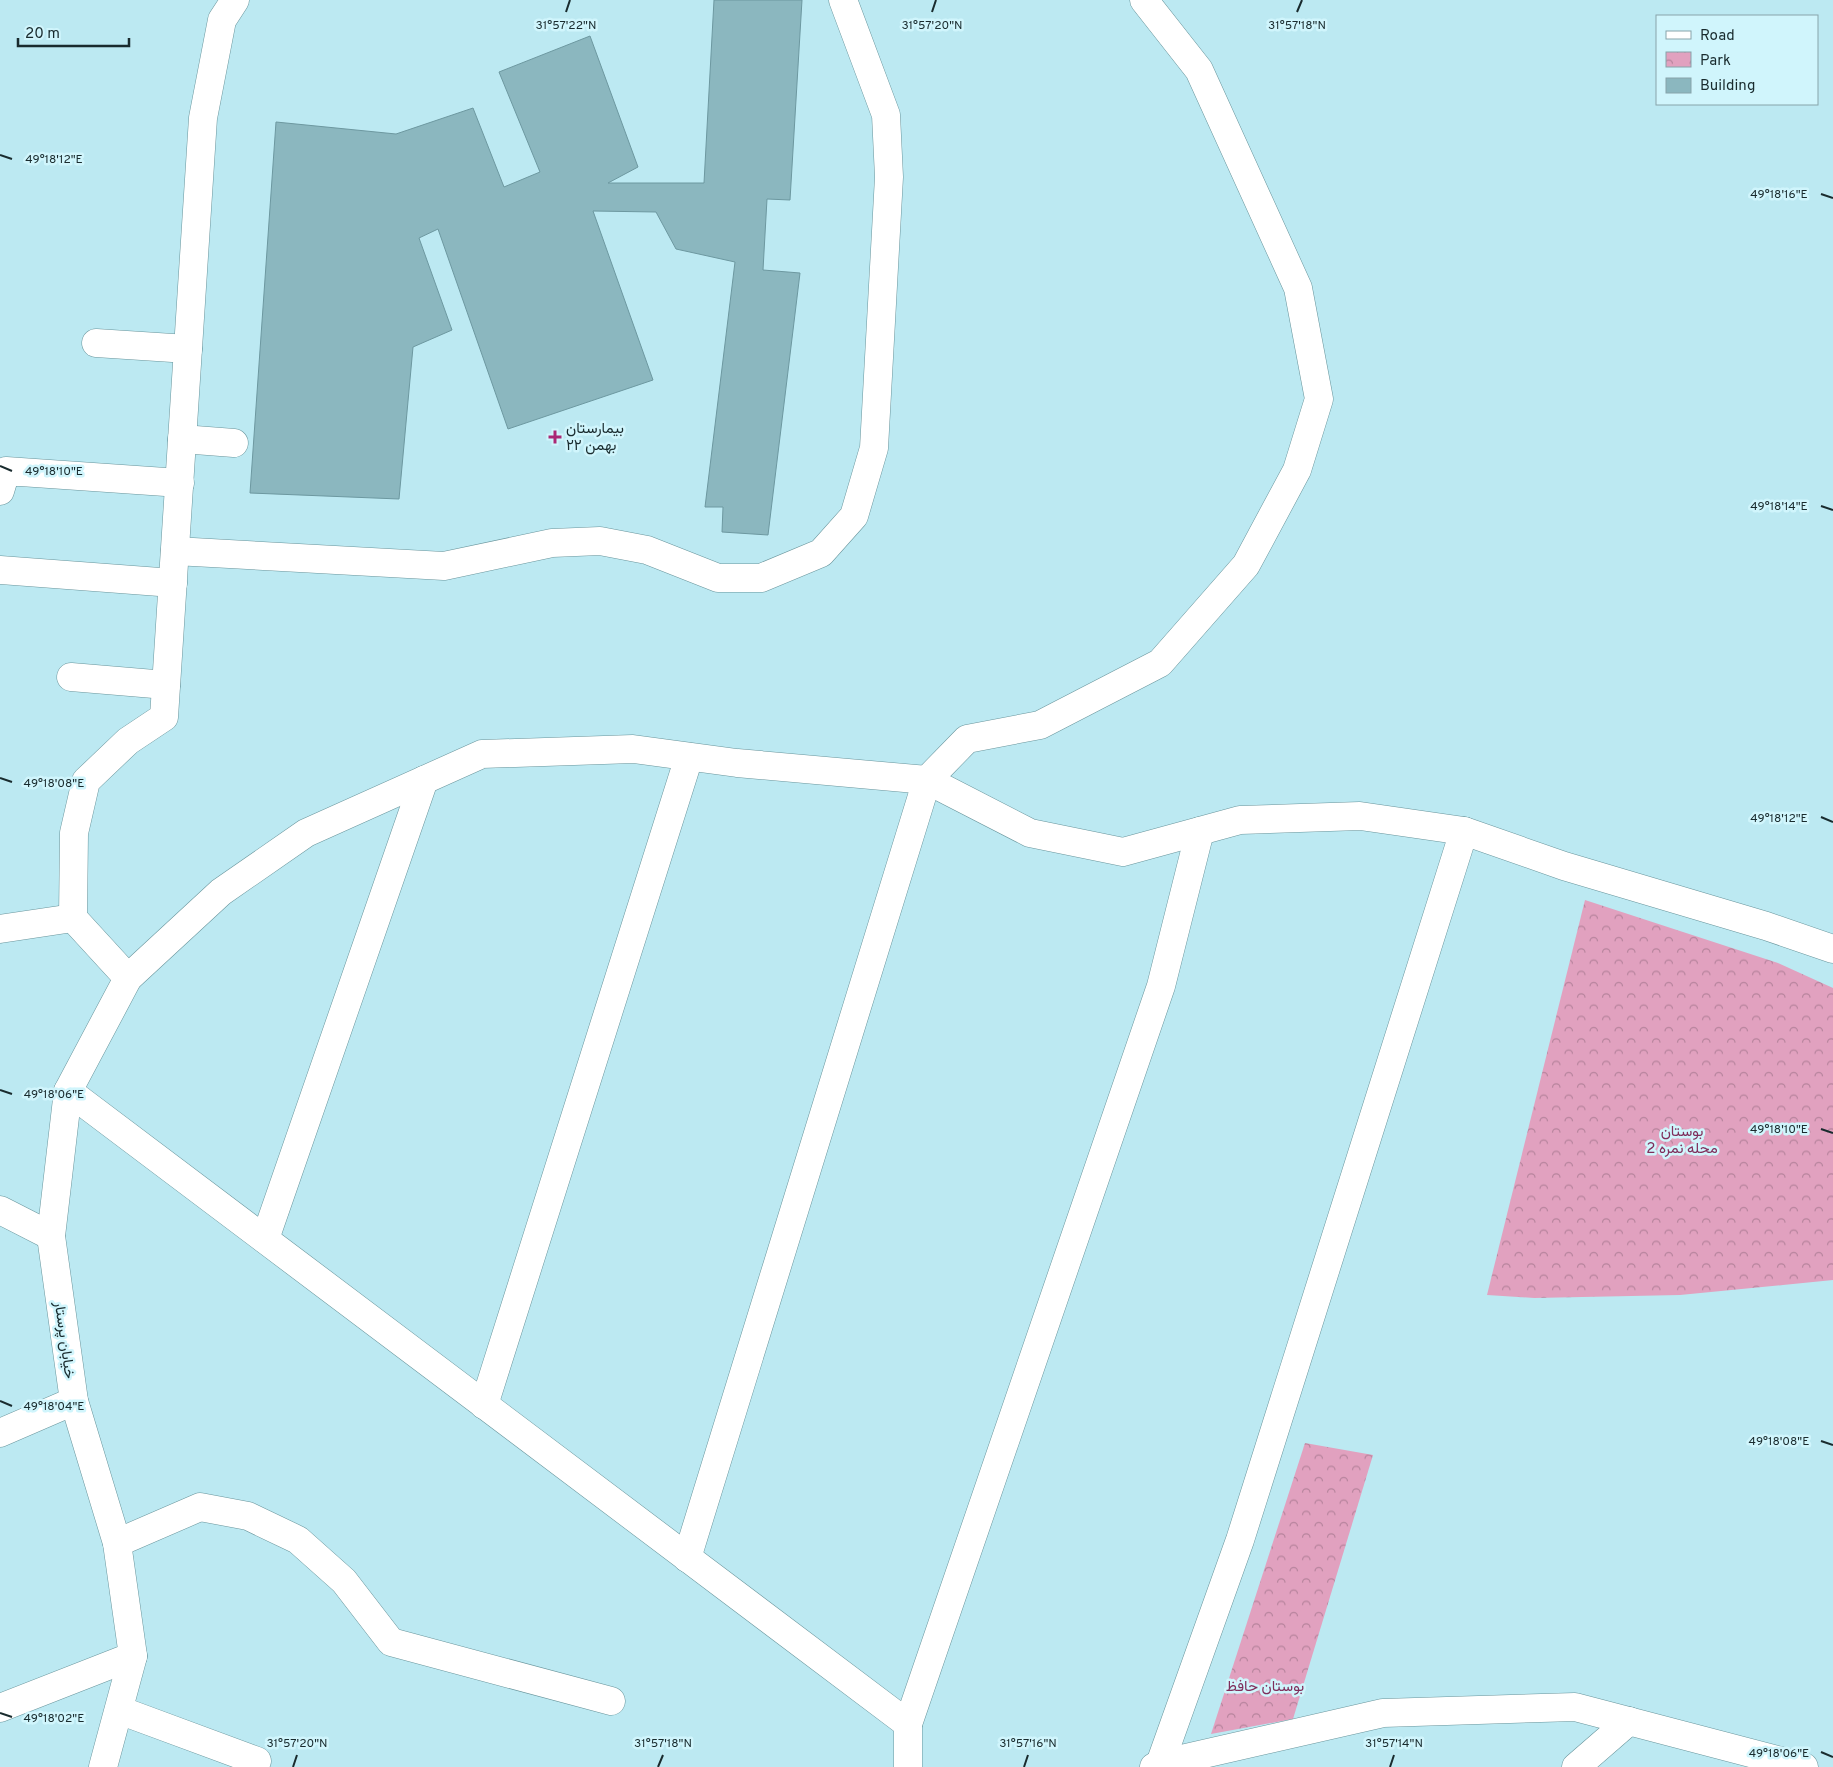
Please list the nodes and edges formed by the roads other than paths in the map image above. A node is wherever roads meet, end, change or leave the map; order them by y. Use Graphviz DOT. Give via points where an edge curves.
graph roads {
  1 [pos="236,0"];
  2 [pos="843,0"];
  3 [pos="1144,0"];
  4 [pos="96,343"];
  5 [pos="188,349"];
  6 [pos="182,439"];
  7 [pos="234,443"];
  8 [pos="180,483"];
  9 [pos="0,491"];
  10 [pos="175,551"];
  11 [pos="0,570"];
  12 [pos="173,583"];
  13 [pos="71,676"];
  14 [pos="166,685"];
  15 [pos="689,757"];
  16 [pos="424,780"];
  17 [pos="927,780"];
  18 [pos="1200,831"];
  19 [pos="1464,831"];
  20 [pos="73,918"];
  21 [pos="0,929"];
  22 [pos="1833,949"];
  23 [pos="128,978"];
  24 [pos="68,1091"];
  25 [pos="0,1210"];
  26 [pos="51,1236"];
  27 [pos="265,1239"];
  28 [pos="74,1401"];
  29 [pos="484,1405"];
  30 [pos="0,1433"];
  31 [pos="117,1543"];
  32 [pos="687,1558"];
  33 [pos="134,1656"];
  34 [pos="612,1701"];
  35 [pos="0,1708"];
  36 [pos="119,1710"];
  37 [pos="1629,1721"];
  38 [pos="908,1724"];
  39 [pos="257,1761"];
  40 [pos="1157,1766"];
  41 [pos="103,1767"];
  42 [pos="908,1767"];
  43 [pos="1576,1767"];
  44 [pos="1804,1767"];
  1 -- 5 [label="street" via="222,20 203,118"];
  2 -- 10 [label="street" via="886,115 889,176 874,448 854,516 820,553 761,578 718,578 647,550 600,541 552,543 444,566"];
  3 -- 17 [label="street" via="1198,70 1298,288 1319,399 1297,470 1246,565 1160,663 1040,725 967,739"];
  4 -- 5 [label="street"];
  5 -- 6 [label="street"];
  6 -- 7 [label="street"];
  6 -- 8 [label="street"];
  8 -- 9 [label="street" via="6,471"];
  8 -- 10 [label="street"];
  10 -- 12 [label="street"];
  11 -- 12 [label="street"];
  12 -- 14 [label="street"];
  13 -- 14 [label="street"];
  14 -- 20 [label="street" via="164,717 128,742 86,781 74,833"];
  15 -- 16 [label="street, خیابان پرستار" via="633,749 482,754"];
  15 -- 17 [label="street, خیابان پرستار"];
  15 -- 29 [label="street"];
  16 -- 23 [label="street, خیابان پرستار" via="306,833 221,892"];
  16 -- 27 [label="street"];
  17 -- 18 [label="street" via="1030,833 1122,852"];
  17 -- 32 [label="street"];
  18 -- 19 [label="street" via="1240,820 1360,816"];
  18 -- 38 [label="street" via="1161,986"];
  19 -- 22 [label="street" via="1564,866"];
  19 -- 40 [label="street" via="1240,1540"];
  20 -- 21 [label="street"];
  20 -- 23 [label="street"];
  23 -- 24 [label="street, خیابان پرستار"];
  24 -- 26 [label="street, خیابان پرستار"];
  24 -- 27 [label="street"];
  25 -- 26 [label="street"];
  26 -- 28 [label="street, خیابان پرستار"];
  27 -- 29 [label="street"];
  28 -- 30 [label="street"];
  28 -- 31 [label="street, خیابان پرستار"];
  29 -- 32 [label="street"];
  31 -- 33 [label="street, خیابان پرستار"];
  31 -- 34 [label="street" via="200,1507 248,1516 298,1540 344,1581 391,1642"];
  32 -- 38 [label="street"];
  33 -- 35 [label="street"];
  33 -- 36 [label="street, خیابان پرستار"];
  36 -- 39 [label="street"];
  36 -- 41 [label="street, خیابان پرستار"];
  37 -- 40 [label="street" via="1575,1707 1384,1713"];
  37 -- 43 [label="street"];
  37 -- 44 [label="street"];
  38 -- 42 [label="street"];
}
